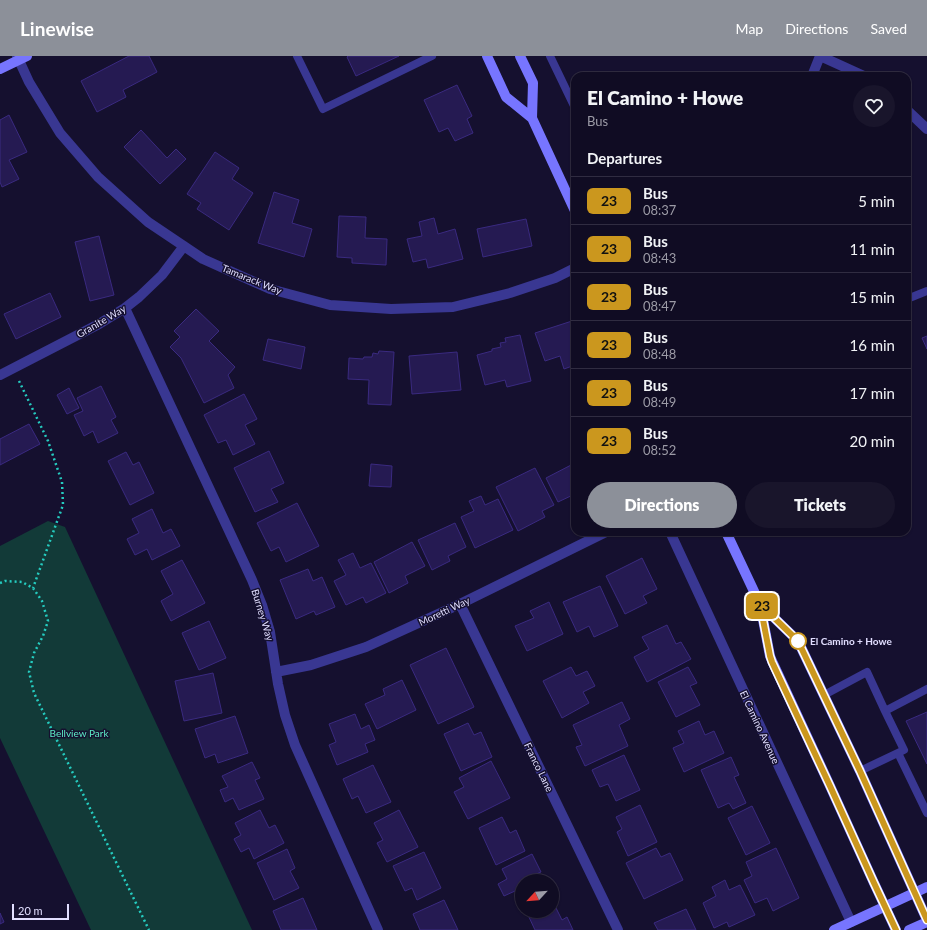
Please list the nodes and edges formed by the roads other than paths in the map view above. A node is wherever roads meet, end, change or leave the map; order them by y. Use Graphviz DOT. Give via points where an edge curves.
graph roads {
  1 [pos="297,56"];
  2 [pos="432,56"];
  3 [pos="487,56"];
  4 [pos="520,56"];
  5 [pos="550,56"];
  6 [pos="820,56"];
  7 [pos="21,57"];
  8 [pos="0,69"];
  9 [pos="814,72"];
  10 [pos="855,72"];
  11 [pos="571,100"];
  12 [pos="911,114"];
  13 [pos="532,118"];
  14 [pos="927,129"];
  15 [pos="571,202"];
  16 [pos="184,246"];
  17 [pos="571,270"];
  18 [pos="927,290"];
  19 [pos="911,297"];
  20 [pos="125,308"];
  21 [pos="0,375"];
  22 [pos="598,536"];
  23 [pos="672,536"];
  24 [pos="728,536"];
  25 [pos="460,604"];
  26 [pos="760,604"];
  27 [pos="276,672"];
  28 [pos="927,689"];
  29 [pos="824,694"];
  30 [pos="885,711"];
  31 [pos="898,753"];
  32 [pos="860,771"];
  33 [pos="927,813"];
  34 [pos="927,887"];
  35 [pos="915,893"];
  36 [pos="885,907"];
  37 [pos="927,921"];
  38 [pos="851,922"];
  39 [pos="378,930"];
  40 [pos="618,930"];
  41 [pos="834,930"];
  42 [pos="896,930"];
  43 [pos="909,930"];
  1 -- 2 [label="lane" via="323,109"];
  3 -- 13 [label="main road" via="506,97"];
  4 -- 13 [label="main road" via="533,83"];
  5 -- 11 [label="lane"];
  6 -- 9 [label="street"];
  6 -- 10 [label="street"];
  7 -- 8 [label="main road"];
  7 -- 16 [label="street, Tamarack Way" via="29,82 60,133 98,177 148,222"];
  12 -- 14 [label="street"];
  13 -- 15 [label="main road"];
  16 -- 17 [label="street, Tamarack Way" via="203,259 270,289 330,305 391,309 453,307 510,293"];
  16 -- 20 [label="street, Granite Way" via="162,275"];
  18 -- 19 [label="lane"];
  20 -- 21 [label="street, Granite Way"];
  20 -- 27 [label="street, Burney Way" via="252,580 270,632"];
  22 -- 25 [label="street, Moretti Way"];
  23 -- 38 [label="street, El Camino Avenue"];
  24 -- 26 [label="main road"];
  25 -- 27 [label="street, Moretti Way" via="366,647 311,665"];
  25 -- 40 [label="street, Franco Lane"];
  26 -- 29 [label="main road" via="798,641"];
  26 -- 36 [label="main road" via="770,656"];
  27 -- 39 [label="street, Burney Way" via="285,715 295,745"];
  28 -- 30 [label="lane"];
  29 -- 30 [label="lane" via="867,672"];
  29 -- 32 [label="main road"];
  30 -- 31 [label="lane" via="904,750"];
  31 -- 32 [label="lane"];
  31 -- 33 [label="lane"];
  32 -- 35 [label="main road"];
  34 -- 35 [label="main road"];
  35 -- 36 [label="main road"];
  35 -- 37 [label="main road"];
  36 -- 38 [label="main road"];
  36 -- 42 [label="main road"];
  37 -- 43 [label="main road"];
  38 -- 41 [label="main road"];
}
